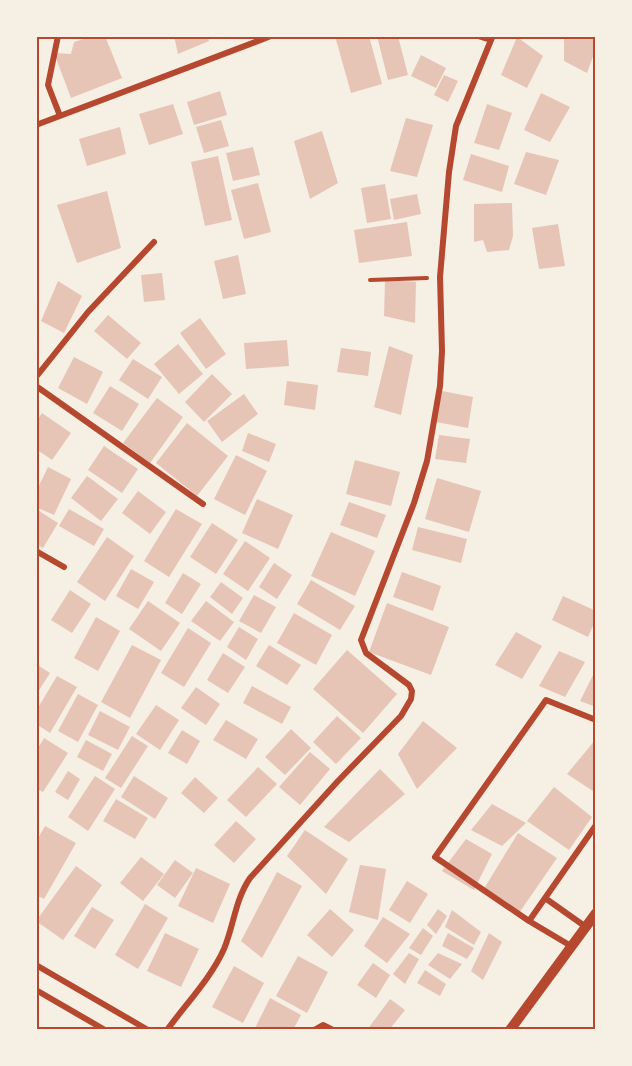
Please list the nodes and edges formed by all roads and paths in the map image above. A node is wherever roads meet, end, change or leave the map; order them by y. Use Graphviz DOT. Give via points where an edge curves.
graph roads {
  1 [pos="58,36"];
  2 [pos="271,36"];
  3 [pos="478,36"];
  4 [pos="492,38"];
  5 [pos="60,116"];
  6 [pos="36,125"];
  7 [pos="154,242"];
  8 [pos="440,277"];
  9 [pos="370,280"];
  10 [pos="36,376"];
  11 [pos="36,386"];
  12 [pos="203,504"];
  13 [pos="36,551"];
  14 [pos="64,567"];
  15 [pos="596,720"];
  16 [pos="596,825"];
  17 [pos="545,898"];
  18 [pos="596,913"];
  19 [pos="529,921"];
  20 [pos="586,927"];
  21 [pos="571,946"];
  22 [pos="36,965"];
  23 [pos="36,990"];
  24 [pos="105,1030"];
  25 [pos="148,1030"];
  26 [pos="167,1030"];
  27 [pos="314,1030"];
  28 [pos="333,1030"];
  29 [pos="510,1030"];
  1 -- 5 [label="street" via="48,85"];
  2 -- 5 [label="street"];
  3 -- 4 [label="street"];
  4 -- 8 [label="street" via="456,126"];
  5 -- 6 [label="street"];
  7 -- 10 [label="street" via="88,312"];
  8 -- 9 [label="path"];
  8 -- 26 [label="street" via="440,386 427,462 361,640 366,653 409,685 411,699 401,716 250,878 242,890 223,951"];
  11 -- 12 [label="street"];
  13 -- 14 [label="street"];
  15 -- 19 [label="street" via="546,699 435,857"];
  16 -- 17 [label="street"];
  17 -- 19 [label="street"];
  17 -- 20 [label="street"];
  18 -- 20 [label="street"];
  19 -- 21 [label="street"];
  20 -- 21 [label="street"];
  21 -- 29 [label="street"];
  22 -- 25 [label="street"];
  23 -- 24 [label="street"];
  27 -- 28 [label="street" via="323,1025"];
}
